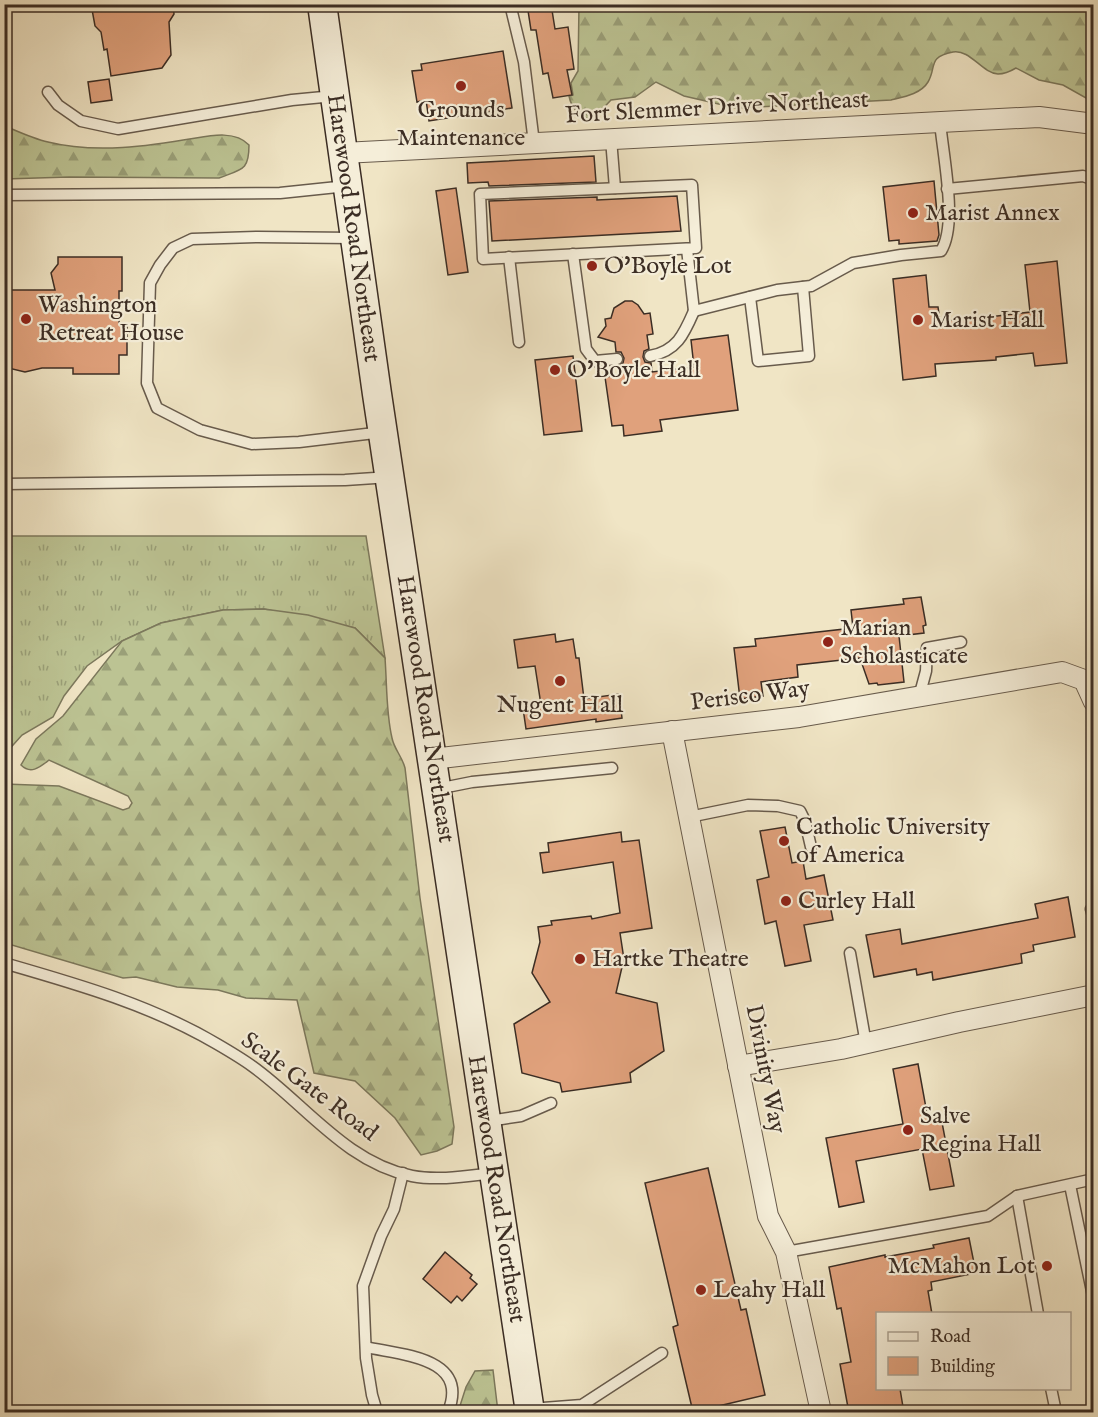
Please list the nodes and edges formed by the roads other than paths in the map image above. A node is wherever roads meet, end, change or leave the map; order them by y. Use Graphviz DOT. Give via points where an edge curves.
graph roads {
  1 [pos="322,4"];
  2 [pos="510,4"];
  3 [pos="48,92"];
  4 [pos="335,96"];
  5 [pos="940,122"];
  6 [pos="1094,124"];
  7 [pos="611,140"];
  8 [pos="534,144"];
  9 [pos="343,153"];
  10 [pos="1094,180"];
  11 [pos="347,186"];
  12 [pos="615,188"];
  13 [pos="947,189"];
  14 [pos="4,195"];
  15 [pos="355,238"];
  16 [pos="687,249"];
  17 [pos="573,254"];
  18 [pos="509,257"];
  19 [pos="803,287"];
  20 [pos="750,297"];
  21 [pos="694,311"];
  22 [pos="519,342"];
  23 [pos="650,356"];
  24 [pos="617,359"];
  25 [pos="383,432"];
  26 [pos="390,477"];
  27 [pos="4,484"];
  28 [pos="961,642"];
  29 [pos="919,696"];
  30 [pos="1094,702"];
  31 [pos="672,731"];
  32 [pos="432,759"];
  33 [pos="612,768"];
  34 [pos="437,789"];
  35 [pos="689,817"];
  36 [pos="811,847"];
  37 [pos="850,953"];
  38 [pos="4,963"];
  39 [pos="1094,995"];
  40 [pos="866,1044"];
  41 [pos="738,1066"];
  42 [pos="551,1103"];
  43 [pos="486,1121"];
  44 [pos="403,1173"];
  45 [pos="494,1173"];
  46 [pos="1094,1179"];
  47 [pos="1070,1185"];
  48 [pos="1017,1196"];
  49 [pos="786,1252"];
  50 [pos="1094,1301"];
  51 [pos="1038,1312"];
  52 [pos="366,1347"];
  53 [pos="662,1353"];
  54 [pos="1051,1390"];
  55 [pos="530,1411"];
  56 [pos="377,1413"];
  57 [pos="448,1413"];
  58 [pos="821,1413"];
  59 [pos="1056,1413"];
  1 -- 4 [label="street, Harewood Road Northeast"];
  2 -- 8 [label="lane" via="524,62"];
  3 -- 4 [label="lane" via="58,105 81,121 118,129"];
  4 -- 9 [label="street, Harewood Road Northeast"];
  5 -- 6 [label="street, Fort Slemmer Drive Northeast" via="1039,117"];
  5 -- 7 [label="street, Fort Slemmer Drive Northeast"];
  5 -- 13 [label="lane"];
  7 -- 8 [label="street, Fort Slemmer Drive Northeast"];
  7 -- 12 [label="lane"];
  8 -- 9 [label="street, Fort Slemmer Drive Northeast"];
  9 -- 11 [label="street, Harewood Road Northeast"];
  10 -- 13 [label="lane" via="1083,176"];
  11 -- 14 [label="lane" via="280,193"];
  11 -- 15 [label="street, Harewood Road Northeast"];
  12 -- 16 [label="lane" via="692,185 696,248"];
  12 -- 18 [label="lane" via="480,194 483,259"];
  13 -- 19 [label="lane" via="950,222 946,243 940,251 853,263"];
  15 -- 25 [label="street, Harewood Road Northeast"];
  15 -- 25 [label="lane" via="192,239 173,248 150,282 147,383 158,408 200,430 252,444"];
  16 -- 17 [label="lane"];
  16 -- 21 [label="lane"];
  17 -- 18 [label="lane"];
  17 -- 24 [label="lane" via="586,349 595,361"];
  18 -- 22 [label="lane"];
  19 -- 20 [label="lane"];
  19 -- 20 [label="lane" via="809,356 758,361"];
  20 -- 21 [label="lane"];
  21 -- 23 [label="lane" via="682,337 662,354"];
  25 -- 26 [label="street, Harewood Road Northeast"];
  26 -- 27 [label="lane"];
  26 -- 32 [label="street, Harewood Road Northeast"];
  28 -- 29 [label="lane" via="927,648"];
  29 -- 30 [label="street, Perisco Way" via="1062,672 1084,680"];
  29 -- 31 [label="street, Perisco Way" via="799,717"];
  31 -- 32 [label="street, Perisco Way"];
  31 -- 35 [label="street, Divinity Way"];
  32 -- 34 [label="street, Harewood Road Northeast"];
  33 -- 34 [label="lane"];
  34 -- 43 [label="street, Harewood Road Northeast"];
  35 -- 36 [label="lane" via="748,805 800,811"];
  35 -- 41 [label="street, Divinity Way"];
  37 -- 40 [label="lane"];
  38 -- 44 [label="lane, Scale Gate Road" via="124,999 216,1043 252,1066 364,1158"];
  39 -- 40 [label="street"];
  40 -- 41 [label="street"];
  41 -- 49 [label="street, Divinity Way" via="768,1216"];
  42 -- 43 [label="lane" via="521,1116"];
  43 -- 45 [label="street, Harewood Road Northeast"];
  44 -- 45 [label="lane, Scale Gate Road" via="454,1178"];
  44 -- 52 [label="lane" via="394,1209 363,1286"];
  45 -- 55 [label="street, Harewood Road Northeast"];
  46 -- 47 [label="lane"];
  47 -- 48 [label="lane"];
  47 -- 50 [label="lane"];
  48 -- 49 [label="lane" via="988,1216"];
  48 -- 51 [label="lane"];
  49 -- 58 [label="street, Divinity Way"];
  52 -- 56 [label="lane"];
  52 -- 57 [label="lane" via="435,1364 449,1377 452,1395"];
  53 -- 55 [label="lane" via="582,1405"];
  54 -- 59 [label="lane"];
}
